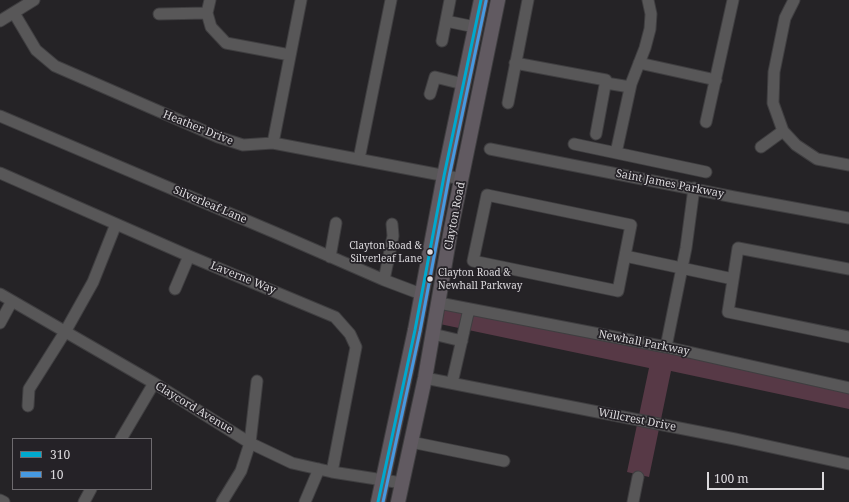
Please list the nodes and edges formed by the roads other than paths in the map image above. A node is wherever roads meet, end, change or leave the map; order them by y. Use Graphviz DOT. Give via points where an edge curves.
graph roads {
  1 [pos="34,0"];
  2 [pos="210,0"];
  3 [pos="301,0"];
  4 [pos="391,0"];
  5 [pos="450,0"];
  6 [pos="481,0"];
  7 [pos="498,0"];
  8 [pos="528,0"];
  9 [pos="648,0"];
  10 [pos="733,0"];
  11 [pos="794,0"];
  12 [pos="14,13"];
  13 [pos="208,13"];
  14 [pos="159,14"];
  15 [pos="0,21"];
  16 [pos="446,21"];
  17 [pos="475,27"];
  18 [pos="442,41"];
  19 [pos="290,55"];
  20 [pos="516,62"];
  21 [pos="639,63"];
  22 [pos="716,80"];
  23 [pos="606,83"];
  24 [pos="463,84"];
  25 [pos="630,87"];
  26 [pos="430,94"];
  27 [pos="508,103"];
  28 [pos="0,116"];
  29 [pos="706,122"];
  30 [pos="783,131"];
  31 [pos="596,134"];
  32 [pos="273,143"];
  33 [pos="574,144"];
  34 [pos="761,147"];
  35 [pos="490,148"];
  36 [pos="616,153"];
  37 [pos="359,159"];
  38 [pos="849,164"];
  39 [pos="706,172"];
  40 [pos="0,173"];
  41 [pos="444,176"];
  42 [pos="462,179"];
  43 [pos="694,188"];
  44 [pos="849,218"];
  45 [pos="336,223"];
  46 [pos="116,224"];
  47 [pos="392,224"];
  48 [pos="190,256"];
  49 [pos="429,256"];
  50 [pos="625,256"];
  51 [pos="330,257"];
  52 [pos="682,268"];
  53 [pos="849,269"];
  54 [pos="733,279"];
  55 [pos="384,280"];
  56 [pos="175,290"];
  57 [pos="0,294"];
  58 [pos="421,294"];
  59 [pos="12,301"];
  60 [pos="439,303"];
  61 [pos="469,309"];
  62 [pos="0,322"];
  63 [pos="415,330"];
  64 [pos="64,332"];
  65 [pos="433,334"];
  66 [pos="849,337"];
  67 [pos="462,340"];
  68 [pos="666,347"];
  69 [pos="425,378"];
  70 [pos="257,380"];
  71 [pos="154,383"];
  72 [pos="452,383"];
  73 [pos="849,388"];
  74 [pos="28,406"];
  75 [pos="122,438"];
  76 [pos="411,442"];
  77 [pos="250,443"];
  78 [pos="504,462"];
  79 [pos="849,464"];
  80 [pos="319,470"];
  81 [pos="332,472"];
  82 [pos="638,477"];
  83 [pos="382,480"];
  84 [pos="402,484"];
  85 [pos="90,490"];
  86 [pos="0,500"];
  87 [pos="4,502"];
  88 [pos="84,502"];
  89 [pos="222,502"];
  90 [pos="304,502"];
  91 [pos="378,502"];
  92 [pos="398,502"];
  93 [pos="633,502"];
  1 -- 12 [label="street"];
  2 -- 13 [label="street"];
  3 -- 19 [label="street"];
  4 -- 37 [label="street"];
  5 -- 16 [label="street"];
  6 -- 17 [label="main road, Clayton Road"];
  7 -- 42 [label="main road, Clayton Road"];
  8 -- 20 [label="street"];
  9 -- 21 [label="street" via="651,14 650,29 646,48"];
  10 -- 22 [label="street"];
  11 -- 30 [label="street" via="785,18 774,72 773,103"];
  12 -- 15 [label="street"];
  12 -- 32 [label="street, Heather Drive" via="36,50 55,66 243,146"];
  13 -- 14 [label="street"];
  13 -- 19 [label="street" via="211,27 226,43"];
  16 -- 17 [label="street"];
  16 -- 18 [label="street"];
  17 -- 24 [label="main road, Clayton Road"];
  19 -- 32 [label="street"];
  20 -- 23 [label="street" via="606,80"];
  20 -- 27 [label="street"];
  21 -- 22 [label="street"];
  21 -- 25 [label="street"];
  22 -- 29 [label="street"];
  23 -- 25 [label="street"];
  23 -- 31 [label="street"];
  24 -- 26 [label="street" via="435,77"];
  24 -- 41 [label="main road, Clayton Road"];
  25 -- 36 [label="street"];
  28 -- 51 [label="street, Silverleaf Lane"];
  30 -- 34 [label="street"];
  30 -- 38 [label="street" via="796,145 817,159"];
  32 -- 37 [label="street, Heather Drive"];
  33 -- 36 [label="street"];
  35 -- 43 [label="street, Saint James Parkway"];
  36 -- 39 [label="street"];
  37 -- 41 [label="street, Heather Drive"];
  40 -- 46 [label="street, Laverne Way"];
  41 -- 42 [label="street, Heather Drive"];
  41 -- 49 [label="main road, Clayton Road"];
  42 -- 60 [label="main road, Clayton Road"];
  43 -- 44 [label="street, Saint James Parkway"];
  43 -- 52 [label="street"];
  45 -- 51 [label="street"];
  46 -- 48 [label="street, Laverne Way"];
  46 -- 64 [label="street" via="93,282"];
  47 -- 55 [label="street" via="394,236"];
  48 -- 56 [label="street"];
  48 -- 81 [label="street, Laverne Way" via="335,317 350,334 356,347"];
  49 -- 58 [label="main road, Clayton Road"];
  49 -- 60 [label="main road" via="430,265 436,275 433,296"];
  50 -- 50 [label="street" via="632,225 487,195 473,261 618,291"];
  50 -- 52 [label="street"];
  51 -- 55 [label="street, Silverleaf Lane"];
  52 -- 54 [label="street"];
  52 -- 68 [label="street"];
  53 -- 54 [label="street" via="738,248"];
  54 -- 66 [label="street" via="728,312"];
  55 -- 58 [label="street, Silverleaf Lane"];
  57 -- 59 [label="street, Claycord Avenue"];
  58 -- 63 [label="main road, Clayton Road"];
  59 -- 62 [label="street"];
  59 -- 64 [label="street, Claycord Avenue"];
  60 -- 61 [label="street, Newhall Parkway"];
  60 -- 63 [label="main road" via="431,307"];
  60 -- 65 [label="main road, Clayton Road"];
  61 -- 67 [label="street"];
  61 -- 68 [label="street, Newhall Parkway"];
  63 -- 83 [label="main road, Clayton Road"];
  64 -- 71 [label="street, Claycord Avenue"];
  64 -- 74 [label="street" via="29,389"];
  65 -- 67 [label="street"];
  65 -- 69 [label="main road, Clayton Road"];
  67 -- 72 [label="street"];
  68 -- 73 [label="street, Newhall Parkway"];
  69 -- 72 [label="street, Willcrest Drive"];
  69 -- 76 [label="main road, Clayton Road"];
  70 -- 77 [label="street"];
  71 -- 75 [label="street"];
  71 -- 77 [label="street, Claycord Avenue"];
  72 -- 79 [label="street, Willcrest Drive"];
  76 -- 78 [label="street"];
  76 -- 84 [label="main road, Clayton Road"];
  77 -- 80 [label="street, Claycord Avenue" via="292,464"];
  77 -- 89 [label="street" via="241,471"];
  80 -- 81 [label="street, Claycord Avenue"];
  80 -- 90 [label="street"];
  81 -- 83 [label="street, Claycord Avenue"];
  82 -- 93 [label="street"];
  83 -- 84 [label="street, Claycord Avenue"];
  83 -- 91 [label="main road, Clayton Road"];
  84 -- 92 [label="main road, Clayton Road"];
  85 -- 88 [label="street"];
  86 -- 87 [label="street"];
}
